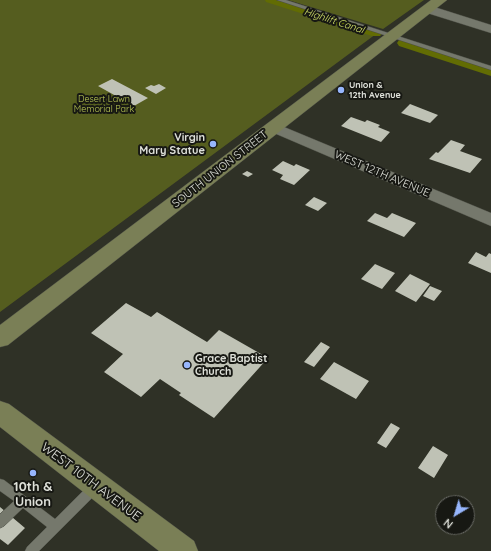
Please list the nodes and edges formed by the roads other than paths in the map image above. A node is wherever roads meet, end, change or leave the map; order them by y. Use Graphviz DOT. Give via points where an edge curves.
graph roads {
  1 [pos="280,0"];
  2 [pos="434,4"];
  3 [pos="491,29"];
  4 [pos="392,37"];
  5 [pos="491,68"];
  6 [pos="272,127"];
  7 [pos="491,220"];
  8 [pos="0,338"];
  9 [pos="0,412"];
  10 [pos="0,484"];
  11 [pos="96,486"];
  12 [pos="22,501"];
  13 [pos="0,522"];
  14 [pos="55,526"];
  15 [pos="31,551"];
  16 [pos="183,551"];
  1 -- 4 [label="lane"];
  2 -- 3 [label="street"];
  2 -- 4 [label="main road, SOUTH UNION STREET"];
  4 -- 5 [label="lane"];
  4 -- 6 [label="main road, SOUTH UNION STREET"];
  6 -- 7 [label="street, WEST 12TH AVENUE"];
  6 -- 8 [label="main road, SOUTH UNION STREET"];
  9 -- 11 [label="main road, WEST 10TH AVENUE"];
  10 -- 12 [label="lane"];
  11 -- 14 [label="lane"];
  11 -- 16 [label="main road, WEST 10TH AVENUE"];
  12 -- 13 [label="lane"];
  12 -- 14 [label="lane"];
  14 -- 15 [label="lane"];
}
